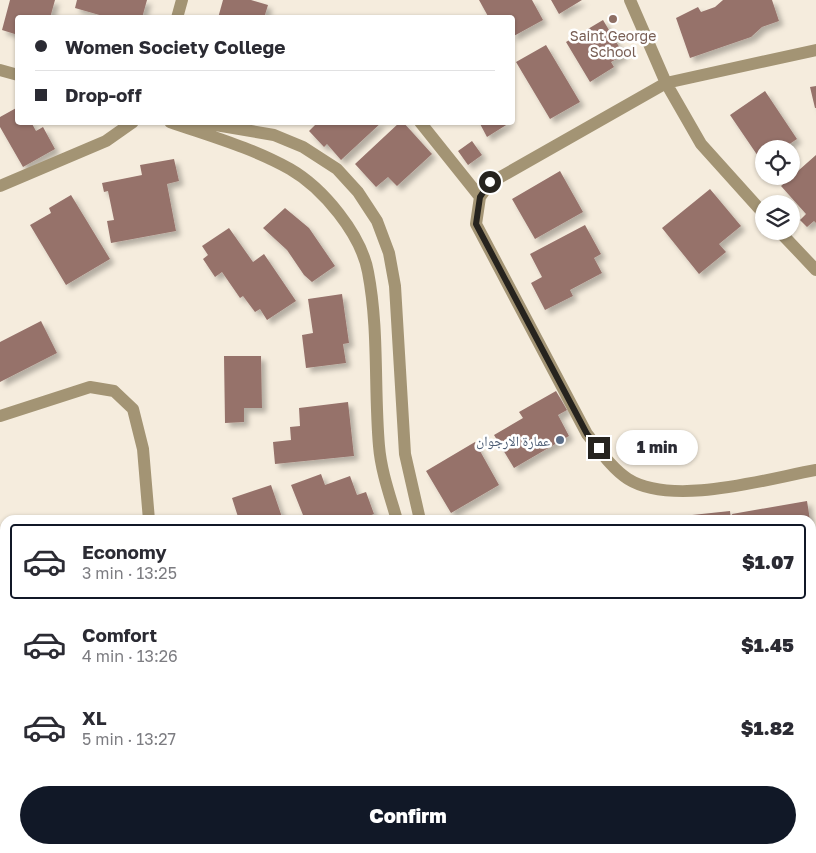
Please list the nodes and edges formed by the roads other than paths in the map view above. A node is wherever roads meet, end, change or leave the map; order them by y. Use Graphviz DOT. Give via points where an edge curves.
graph roads {
  1 [pos="182,0"];
  2 [pos="630,0"];
  3 [pos="178,15"];
  4 [pos="816,50"];
  5 [pos="0,70"];
  6 [pos="15,74"];
  7 [pos="666,83"];
  8 [pos="129,125"];
  9 [pos="178,125"];
  10 [pos="217,125"];
  11 [pos="422,125"];
  12 [pos="0,186"];
  13 [pos="480,197"];
  14 [pos="755,204"];
  15 [pos="788,240"];
  16 [pos="816,270"];
  17 [pos="0,416"];
  18 [pos="816,470"];
  19 [pos="149,515"];
  20 [pos="395,515"];
  21 [pos="419,515"];
  1 -- 3 [label="street"];
  2 -- 7 [label="street"];
  4 -- 7 [label="street"];
  5 -- 6 [label="street"];
  7 -- 13 [label="street" via="490,182"];
  7 -- 14 [label="street" via="701,144"];
  8 -- 12 [label="street" via="106,141"];
  9 -- 20 [label="street" via="290,169 314,185 354,236 368,270 379,448"];
  10 -- 21 [label="street" via="274,134 303,147 337,169 358,192 377,221 389,253 395,286 405,454"];
  11 -- 13 [label="street"];
  13 -- 18 [label="street" via="476,224 587,434 610,463 628,479 649,488 674,492 702,491"];
  15 -- 16 [label="street"];
  17 -- 19 [label="street" via="90,387 114,391 133,409 143,449"];
}
